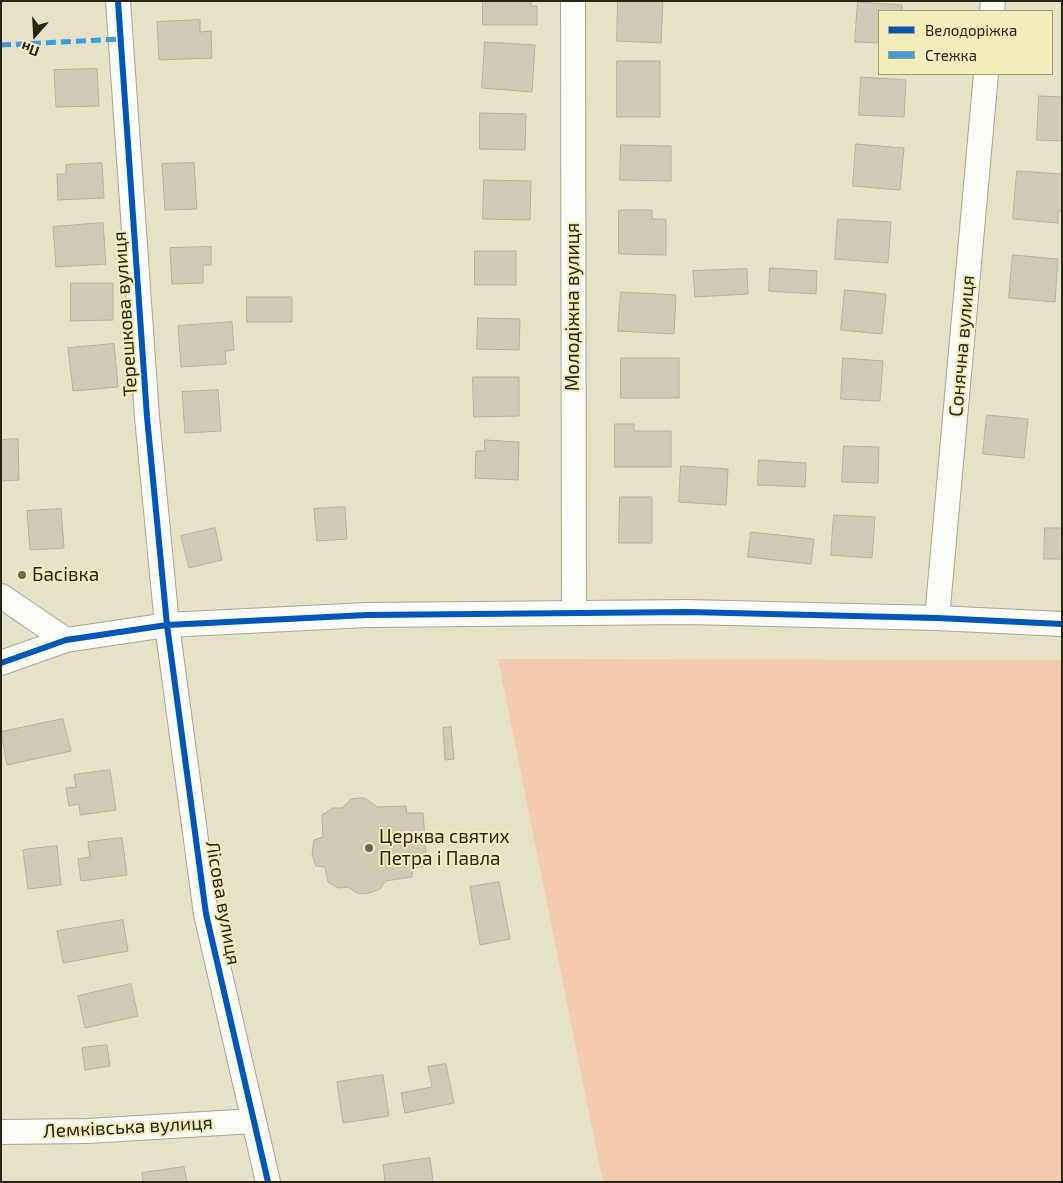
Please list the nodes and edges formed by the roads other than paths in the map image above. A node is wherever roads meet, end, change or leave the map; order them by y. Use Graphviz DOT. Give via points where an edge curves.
graph roads {
  1 [pos="118,1"];
  2 [pos="573,1"];
  3 [pos="986,75"];
  4 [pos="1,596"];
  5 [pos="574,613"];
  6 [pos="937,618"];
  7 [pos="1062,624"];
  8 [pos="167,626"];
  9 [pos="66,640"];
  10 [pos="1,663"];
  11 [pos="254,1121"];
  12 [pos="1,1132"];
  13 [pos="268,1182"];
  1 -- 8 [label="street, Терешкова вулиця" via="147,417"];
  2 -- 5 [label="street, Молодіжна вулиця"];
  3 -- 6 [label="street, Сонячна вулиця"];
  4 -- 9 [label="street"];
  5 -- 6 [label="street" via="688,612"];
  5 -- 8 [label="street" via="367,615"];
  6 -- 7 [label="street"];
  8 -- 9 [label="street"];
  8 -- 11 [label="street, Лісова вулиця" via="206,914"];
  9 -- 10 [label="street"];
  11 -- 12 [label="street, Лемківська вулиця" via="88,1131"];
  11 -- 13 [label="street, Лісова вулиця"];
}
